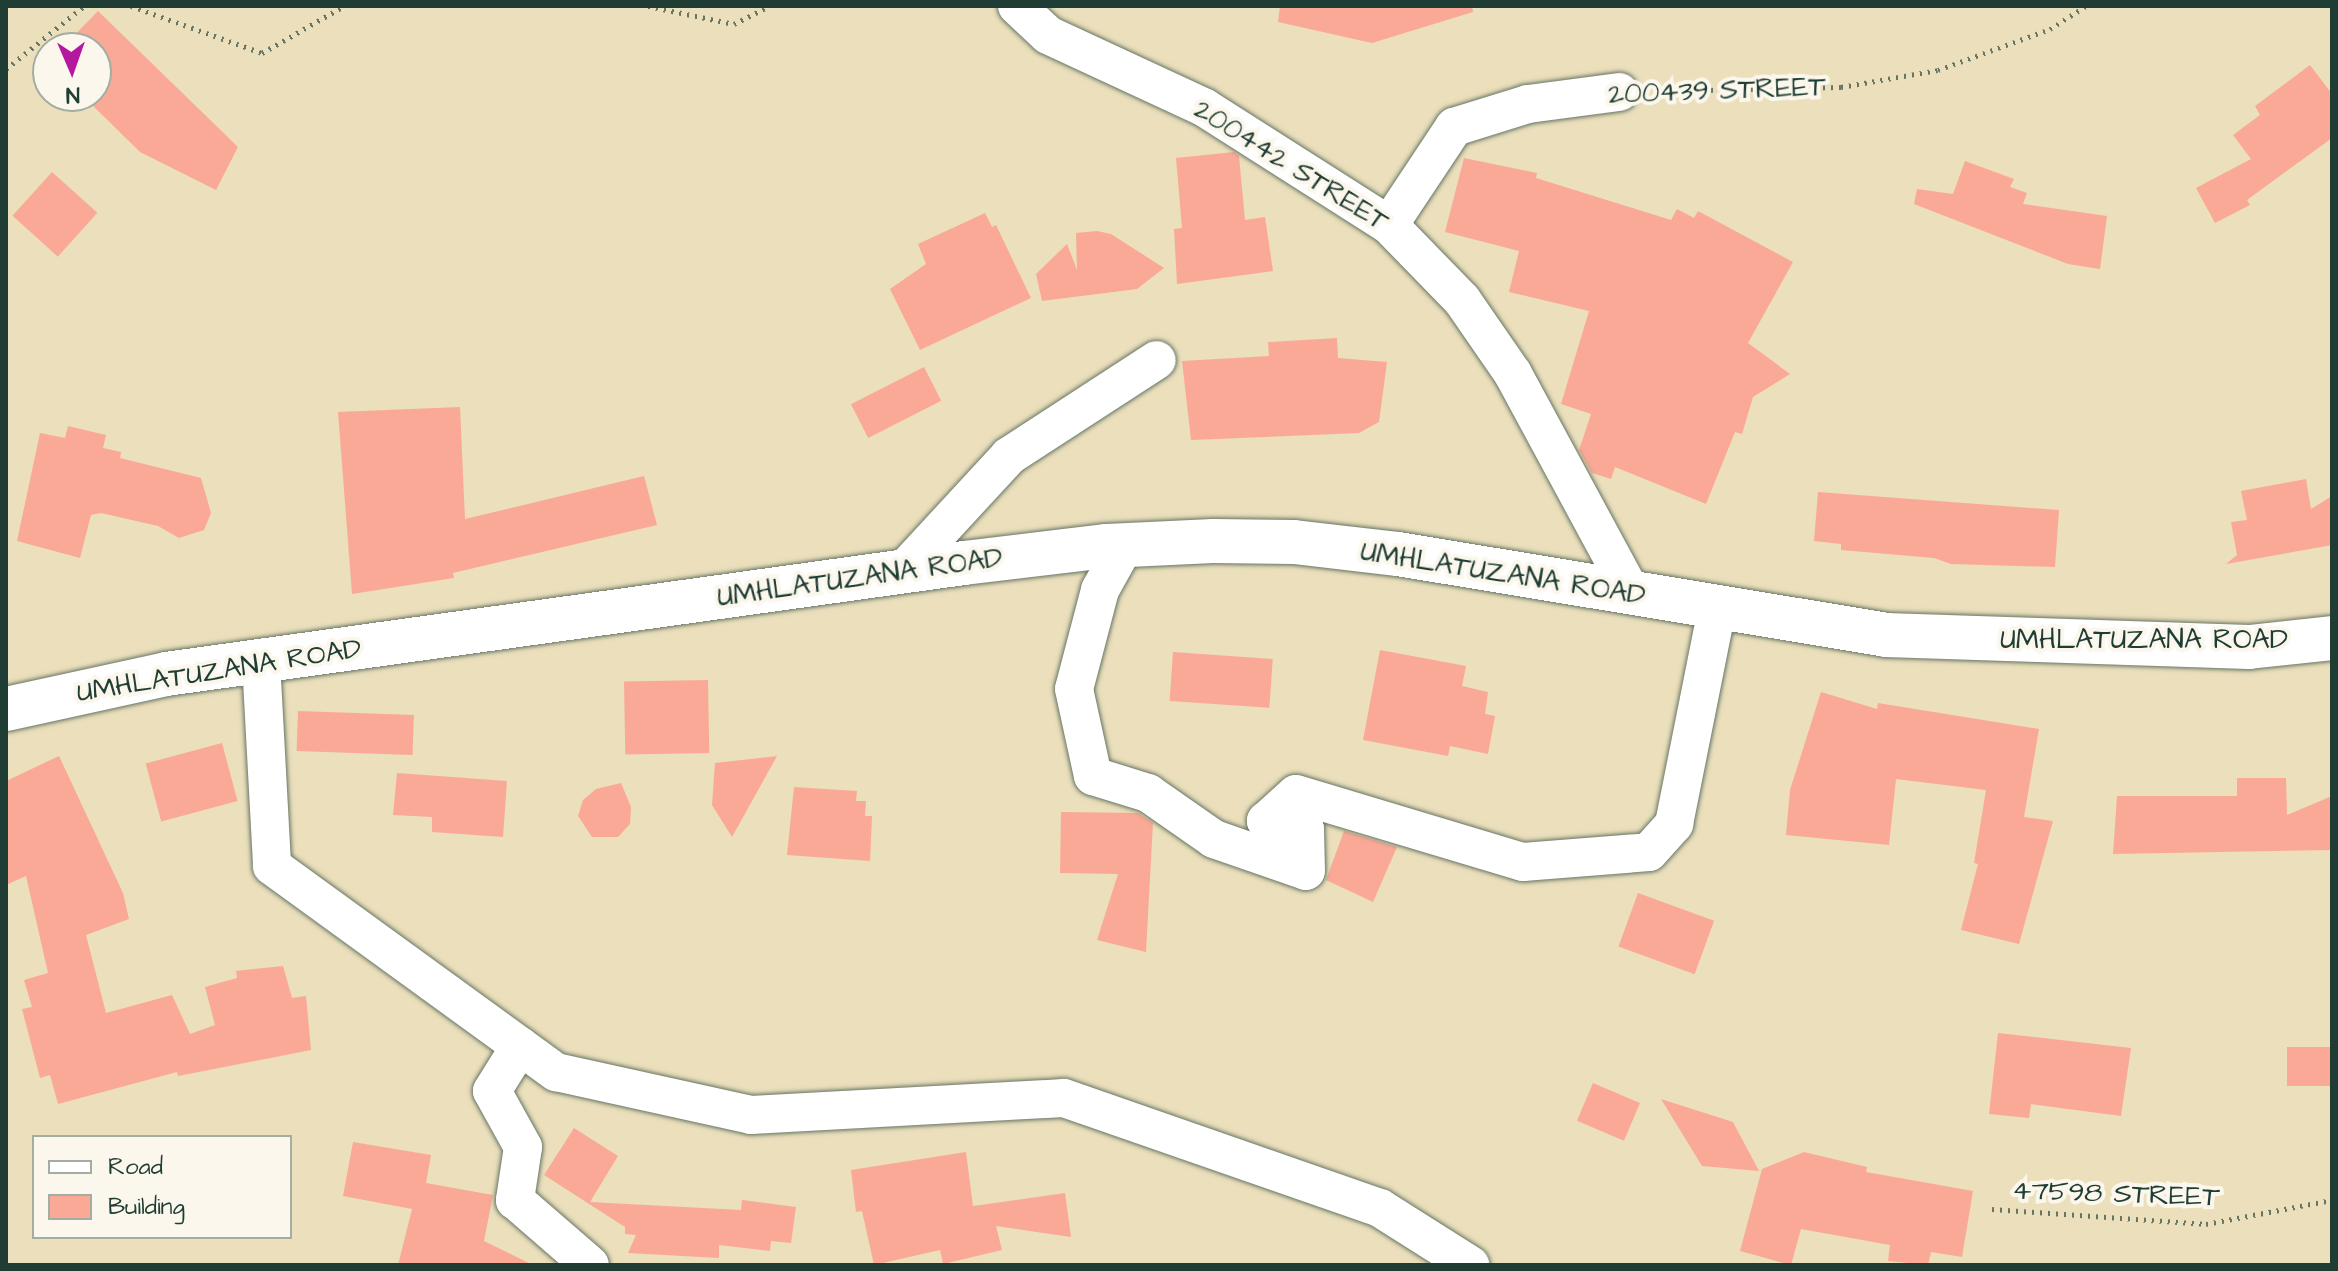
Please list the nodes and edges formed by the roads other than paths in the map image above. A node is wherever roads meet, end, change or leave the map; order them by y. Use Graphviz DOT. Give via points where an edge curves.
graph roads {
  1 [pos="1017,6"];
  2 [pos="1619,92"];
  3 [pos="1389,225"];
  4 [pos="1157,360"];
  5 [pos="1125,545"];
  6 [pos="903,571"];
  7 [pos="1632,594"];
  8 [pos="1717,609"];
  9 [pos="2332,638"];
  10 [pos="261,661"];
  11 [pos="6,709"];
  12 [pos="520,1046"];
  13 [pos="590,1265"];
  14 [pos="1470,1265"];
  1 -- 3 [label="street, 200442 STREET" via="1048,35 1205,108"];
  2 -- 3 [label="street, 200439 STREET" via="1528,104 1454,127"];
  3 -- 7 [label="street, 200442 STREET" via="1462,300 1513,374"];
  4 -- 6 [label="street" via="1009,456"];
  5 -- 6 [label="street, UMHLATUZANA ROAD"];
  5 -- 7 [label="street, UMHLATUZANA ROAD" via="1294,542"];
  5 -- 8 [label="street" via="1100,590 1074,689 1093,776 1148,793 1214,839 1306,871 1305,829 1266,821 1296,794 1523,862 1649,852 1674,824"];
  6 -- 10 [label="street, UMHLATUZANA ROAD"];
  7 -- 8 [label="street, UMHLATUZANA ROAD"];
  8 -- 9 [label="street, UMHLATUZANA ROAD" via="1886,635 2249,647"];
  10 -- 11 [label="street, UMHLATUZANA ROAD" via="151,676"];
  10 -- 12 [label="street" via="272,866"];
  12 -- 13 [label="street" via="492,1091 523,1147 515,1200"];
  12 -- 14 [label="street" via="556,1072 751,1115 1064,1098 1380,1208"];
}
